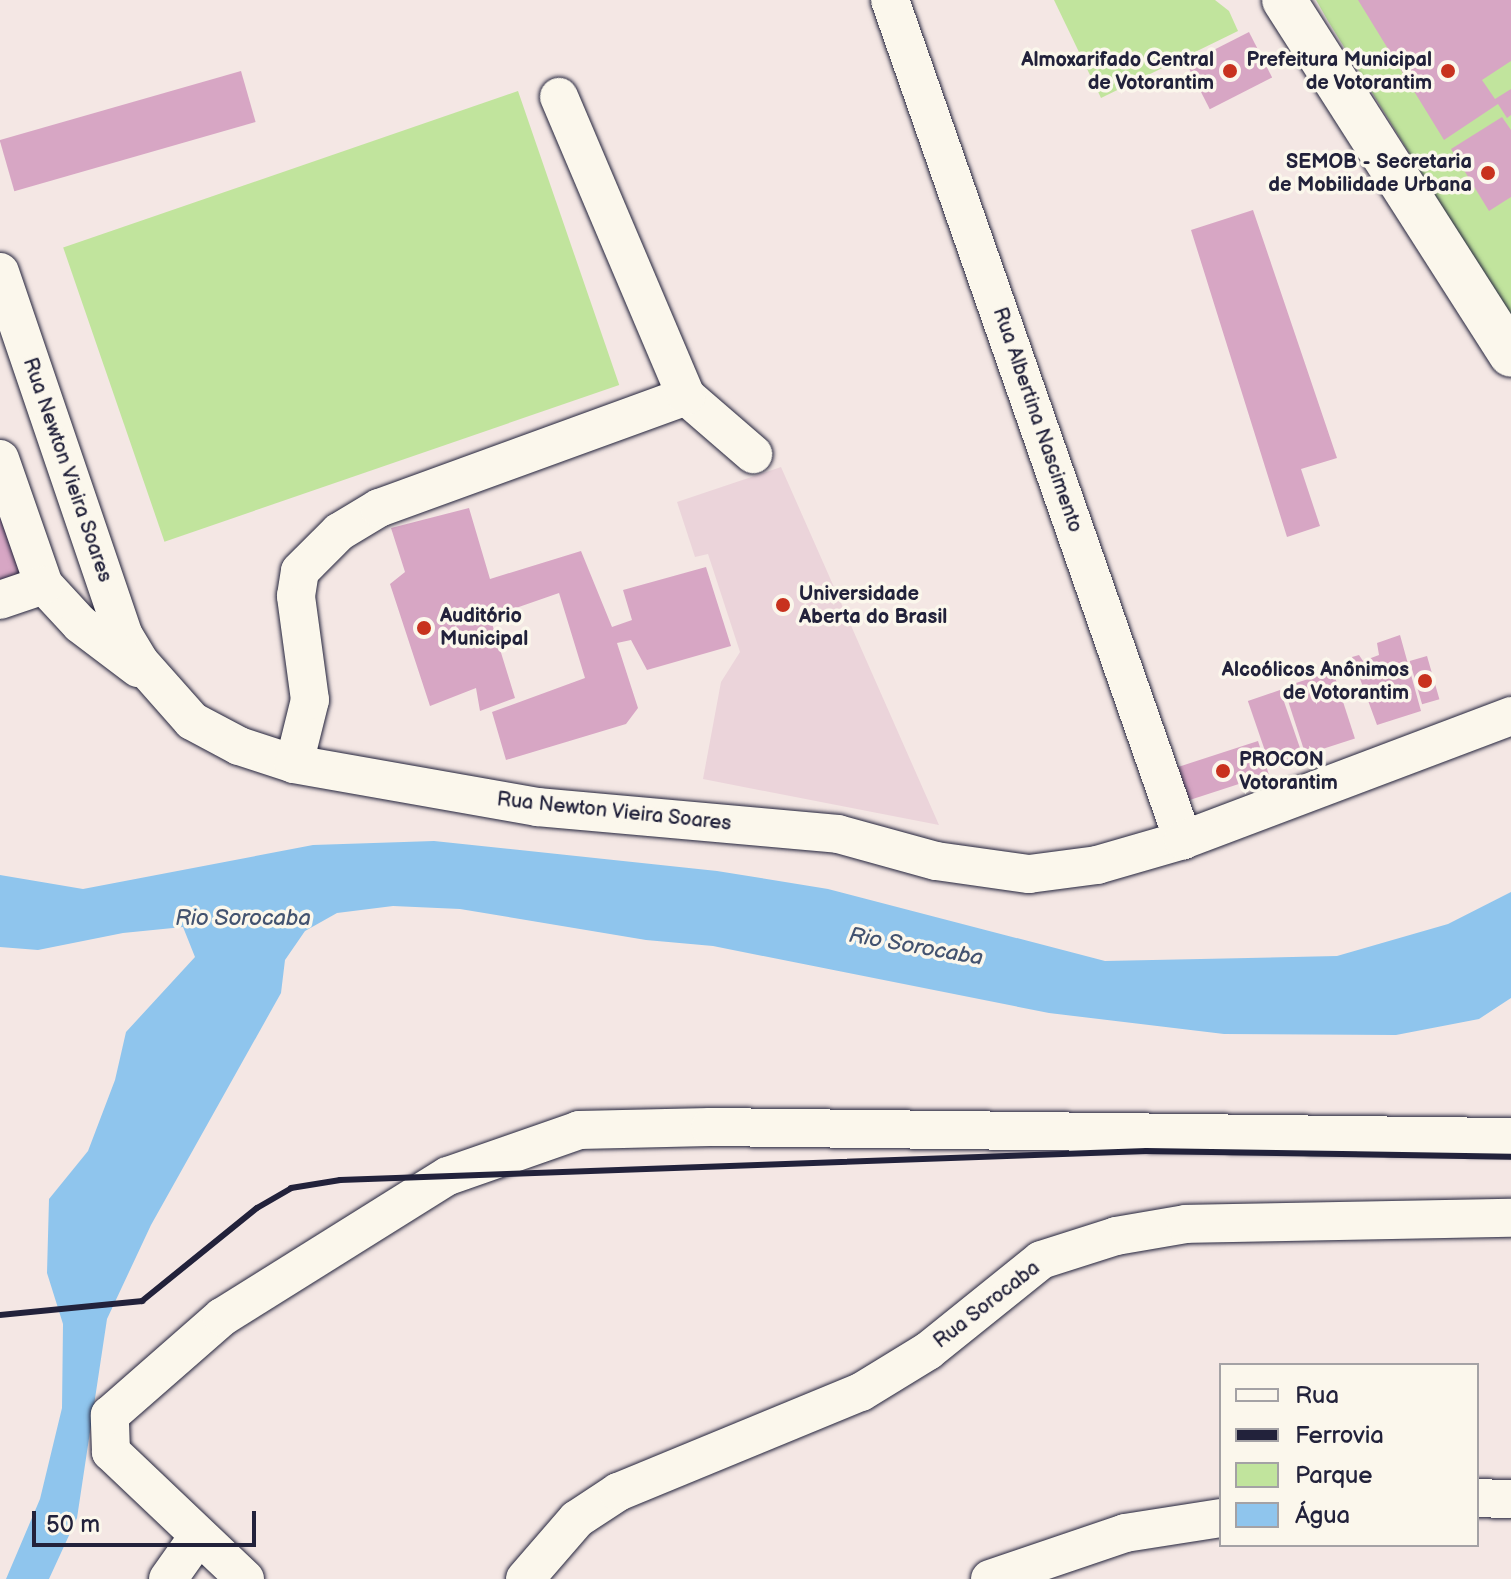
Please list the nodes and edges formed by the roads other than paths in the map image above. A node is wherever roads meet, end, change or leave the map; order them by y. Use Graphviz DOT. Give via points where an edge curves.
graph roads {
  1 [pos="890,0"];
  2 [pos="1284,0"];
  3 [pos="559,97"];
  4 [pos="0,272"];
  5 [pos="1511,355"];
  6 [pos="686,396"];
  7 [pos="753,454"];
  8 [pos="0,459"];
  9 [pos="44,585"];
  10 [pos="3,590"];
  11 [pos="159,685"];
  12 [pos="1511,716"];
  13 [pos="294,764"];
  14 [pos="1183,840"];
  15 [pos="1511,1137"];
  16 [pos="1511,1218"];
  17 [pos="1479,1498"];
  18 [pos="1511,1499"];
  19 [pos="1219,1518"];
  20 [pos="197,1538"];
  21 [pos="243,1578"];
  22 [pos="168,1579"];
  23 [pos="525,1579"];
  24 [pos="990,1579"];
  1 -- 14 [label="street, Rua Albertina Nascimento"];
  2 -- 5 [label="main road"];
  3 -- 6 [label="street"];
  4 -- 11 [label="street, Rua Newton Vieira Soares" via="123,634"];
  6 -- 7 [label="street"];
  6 -- 13 [label="street" via="379,508 339,532 300,571 296,596 310,700"];
  8 -- 9 [label="street"];
  9 -- 10 [label="street"];
  9 -- 11 [label="street" via="80,624"];
  11 -- 13 [label="street, Rua Newton Vieira Soares" via="192,721 239,746"];
  12 -- 14 [label="street, Rua Newton Vieira Soares"];
  13 -- 14 [label="street, Rua Newton Vieira Soares" via="537,807 838,834 936,861 1029,874 1097,865"];
  15 -- 20 [label="street" via="579,1130 448,1176 222,1317 110,1415 111,1452"];
  16 -- 23 [label="street, Rua Sorocaba" via="1186,1224 1116,1236 1041,1260 928,1351 861,1392 618,1492 577,1519"];
  17 -- 18 [label="street"];
  19 -- 24 [label="street" via="1125,1533"];
  20 -- 21 [label="street"];
  20 -- 22 [label="street"];
}
